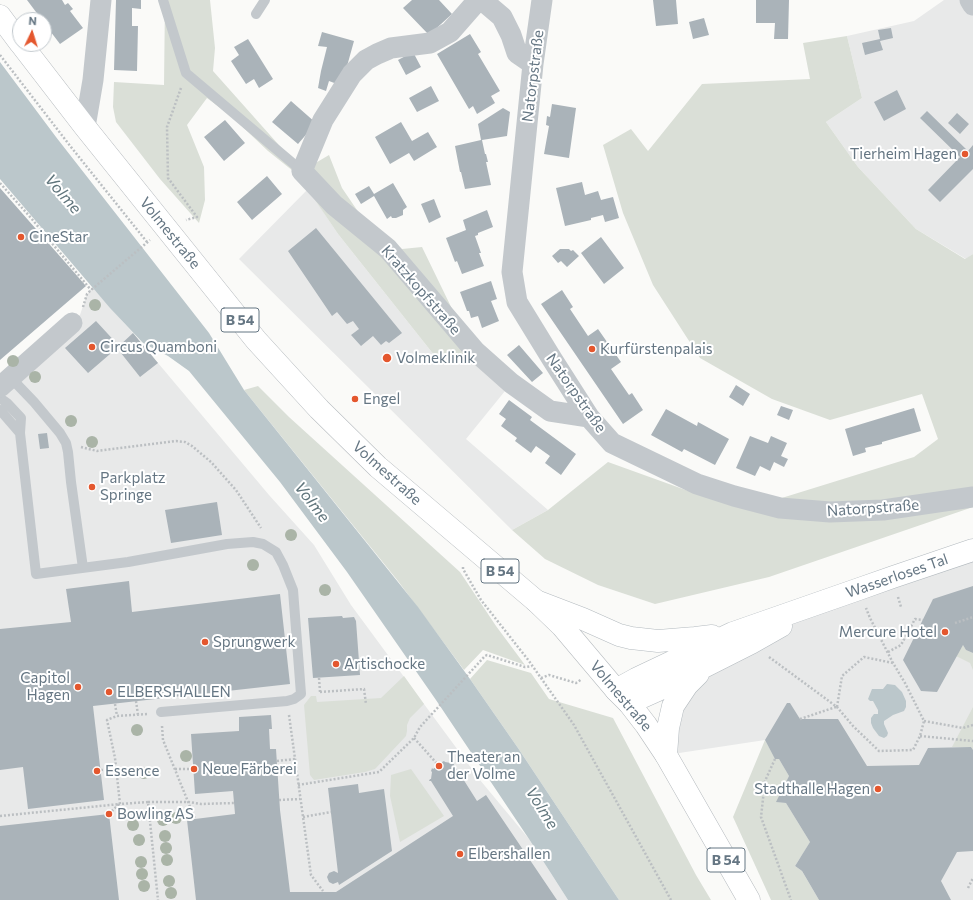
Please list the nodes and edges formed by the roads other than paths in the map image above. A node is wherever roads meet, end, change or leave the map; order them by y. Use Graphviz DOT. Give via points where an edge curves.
graph roads {
  1 [pos="101,0"];
  2 [pos="163,0"];
  3 [pos="265,0"];
  4 [pos="478,0"];
  5 [pos="482,0"];
  6 [pos="542,0"];
  7 [pos="970,0"];
  8 [pos="973,5"];
  9 [pos="256,14"];
  10 [pos="0,16"];
  11 [pos="12,32"];
  12 [pos="27,52"];
  13 [pos="533,64"];
  14 [pos="85,127"];
  15 [pos="302,171"];
  16 [pos="72,323"];
  17 [pos="5,382"];
  18 [pos="0,398"];
  19 [pos="0,410"];
  20 [pos="589,417"];
  21 [pos="20,433"];
  22 [pos="973,497"];
  23 [pos="973,550"];
  24 [pos="83,568"];
  25 [pos="536,601"];
  26 [pos="821,602"];
  27 [pos="732,633"];
  28 [pos="706,666"];
  29 [pos="622,696"];
  30 [pos="161,712"];
  31 [pos="666,756"];
  32 [pos="749,900"];
  1 -- 14 [label="street" via="93,80"];
  2 -- 15 [label="lane, Kratzkopfstraße" via="186,73"];
  3 -- 9 [label="lane"];
  4 -- 15 [label="street" via="450,32 430,43 391,48 366,60 352,74 323,120"];
  5 -- 13 [label="street" via="502,17 516,53"];
  6 -- 13 [label="street, Natorpstraße"];
  7 -- 8 [label="street"];
  10 -- 11 [label="main road, Volmestraße / B 54"];
  12 -- 14 [label="main road, Volmestraße / B 54"];
  13 -- 20 [label="street, Natorpstraße" via="512,272 517,302"];
  14 -- 25 [label="main road, Volmestraße / B 54" via="256,340 319,409 378,467"];
  15 -- 20 [label="street, Kratzkopfstraße" via="334,205 388,249 475,351 511,383 550,410"];
  16 -- 17 [label="street"];
  17 -- 24 [label="lane" via="22,389 66,443"];
  18 -- 21 [label="lane" via="21,418"];
  19 -- 21 [label="lane"];
  20 -- 22 [label="street, Natorpstraße" via="612,443 696,484 780,508 830,512 883,510"];
  21 -- 24 [label="lane" via="36,574"];
  23 -- 26 [label="main road, Wasserloses Tal"];
  24 -- 30 [label="lane" via="227,544 253,542 263,544 276,552 293,590 301,694 286,700"];
  25 -- 27 [label="main road, Wasserloses Tal" via="631,638 658,641"];
  25 -- 29 [label="main road, Volmestraße / B 54" via="562,626"];
  26 -- 27 [label="main road, Wasserloses Tal"];
  26 -- 28 [label="main road, Wasserloses Tal"];
  27 -- 29 [label="main road, Wasserloses Tal" via="642,676"];
  28 -- 29 [label="main road, Wasserloses Tal" via="658,690"];
  28 -- 31 [label="main road, Wasserloses Tal" via="687,685 673,706"];
  29 -- 31 [label="main road, Volmestraße / B 54" via="646,725"];
  31 -- 32 [label="main road, Volmestraße / B 54"];
}
